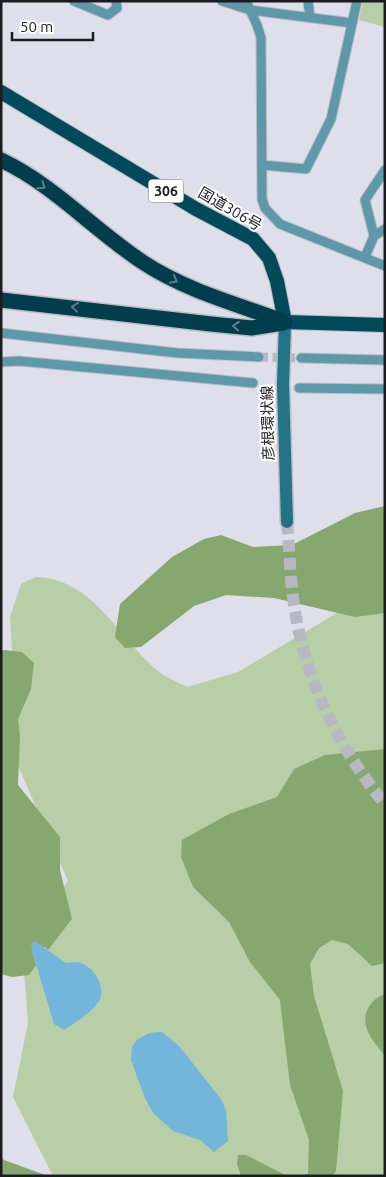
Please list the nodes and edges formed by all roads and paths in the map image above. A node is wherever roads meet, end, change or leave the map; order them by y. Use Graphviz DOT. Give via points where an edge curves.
graph roads {
  1 [pos="74,1"];
  2 [pos="116,1"];
  3 [pos="222,1"];
  4 [pos="308,1"];
  5 [pos="357,1"];
  6 [pos="248,5"];
  7 [pos="310,17"];
  8 [pos="352,23"];
  9 [pos="1,92"];
  10 [pos="1,160"];
  11 [pos="262,165"];
  12 [pos="385,170"];
  13 [pos="385,229"];
  14 [pos="374,236"];
  15 [pos="365,257"];
  16 [pos="385,266"];
  17 [pos="1,300"];
  18 [pos="285,322"];
  19 [pos="385,325"];
  20 [pos="1,333"];
  21 [pos="259,357"];
  22 [pos="301,358"];
  23 [pos="385,360"];
  24 [pos="1,362"];
  25 [pos="253,384"];
  26 [pos="300,388"];
  27 [pos="385,389"];
  28 [pos="287,522"];
  1 -- 2 [label="street" via="108,15 117,8"];
  3 -- 6 [label="street"];
  4 -- 7 [label="street"];
  5 -- 8 [label="street"];
  6 -- 7 [label="street"];
  6 -- 11 [label="street" via="261,38"];
  7 -- 8 [label="street"];
  8 -- 11 [label="street" via="331,119 306,170"];
  9 -- 18 [label="highway, 国道306号 / 306" via="196,209 253,239 269,258"];
  10 -- 18 [label="highway, one-way" via="58,197 144,262 179,283"];
  11 -- 15 [label="street" via="262,199 276,220"];
  12 -- 14 [label="street" via="365,200"];
  13 -- 14 [label="street"];
  14 -- 15 [label="street"];
  15 -- 16 [label="street"];
  18 -- 17 [label="highway, one-way" via="252,328"];
  18 -- 19 [label="highway"];
  18 -- 28 [label="main road, 彦根環状線" via="283,384"];
  20 -- 21 [label="street" via="177,353"];
  22 -- 23 [label="street"];
  24 -- 25 [label="street" via="19,361"];
  26 -- 27 [label="street"];
}
